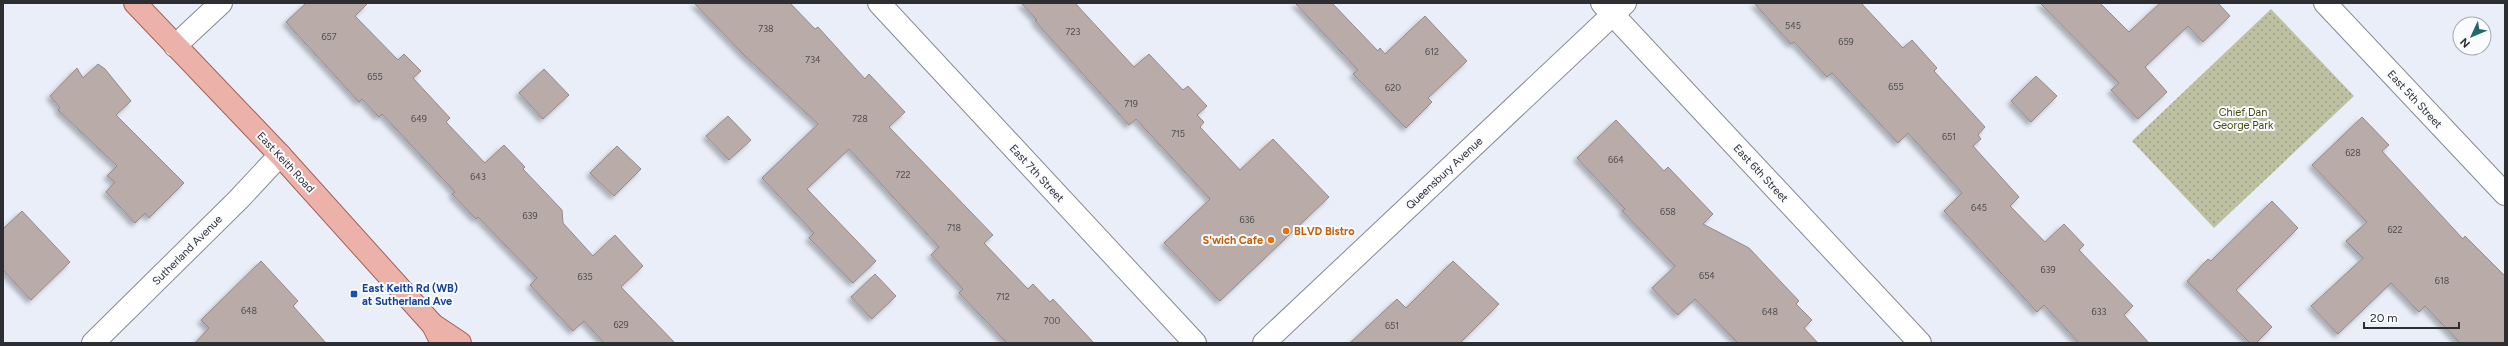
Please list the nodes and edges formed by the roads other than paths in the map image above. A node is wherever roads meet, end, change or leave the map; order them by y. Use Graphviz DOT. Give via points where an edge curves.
graph roads {
  1 [pos="135,3"];
  2 [pos="221,3"];
  3 [pos="879,3"];
  4 [pos="2325,3"];
  5 [pos="1613,7"];
  6 [pos="175,46"];
  7 [pos="280,155"];
  8 [pos="2505,194"];
  9 [pos="438,334"];
  10 [pos="93,343"];
  11 [pos="460,343"];
  12 [pos="1195,343"];
  13 [pos="1264,343"];
  14 [pos="1920,343"];
  1 -- 6 [label="main road, East Keith Road"];
  2 -- 6 [label="street"];
  3 -- 12 [label="street, East 7th Street"];
  4 -- 8 [label="street, East 5th Street"];
  5 -- 13 [label="street, Queensbury Avenue"];
  5 -- 14 [label="street, East 6th Street"];
  6 -- 7 [label="main road, East Keith Road"];
  7 -- 9 [label="main road, East Keith Road"];
  7 -- 10 [label="street, Sutherland Avenue"];
  9 -- 11 [label="main road, East Keith Road"];
}
